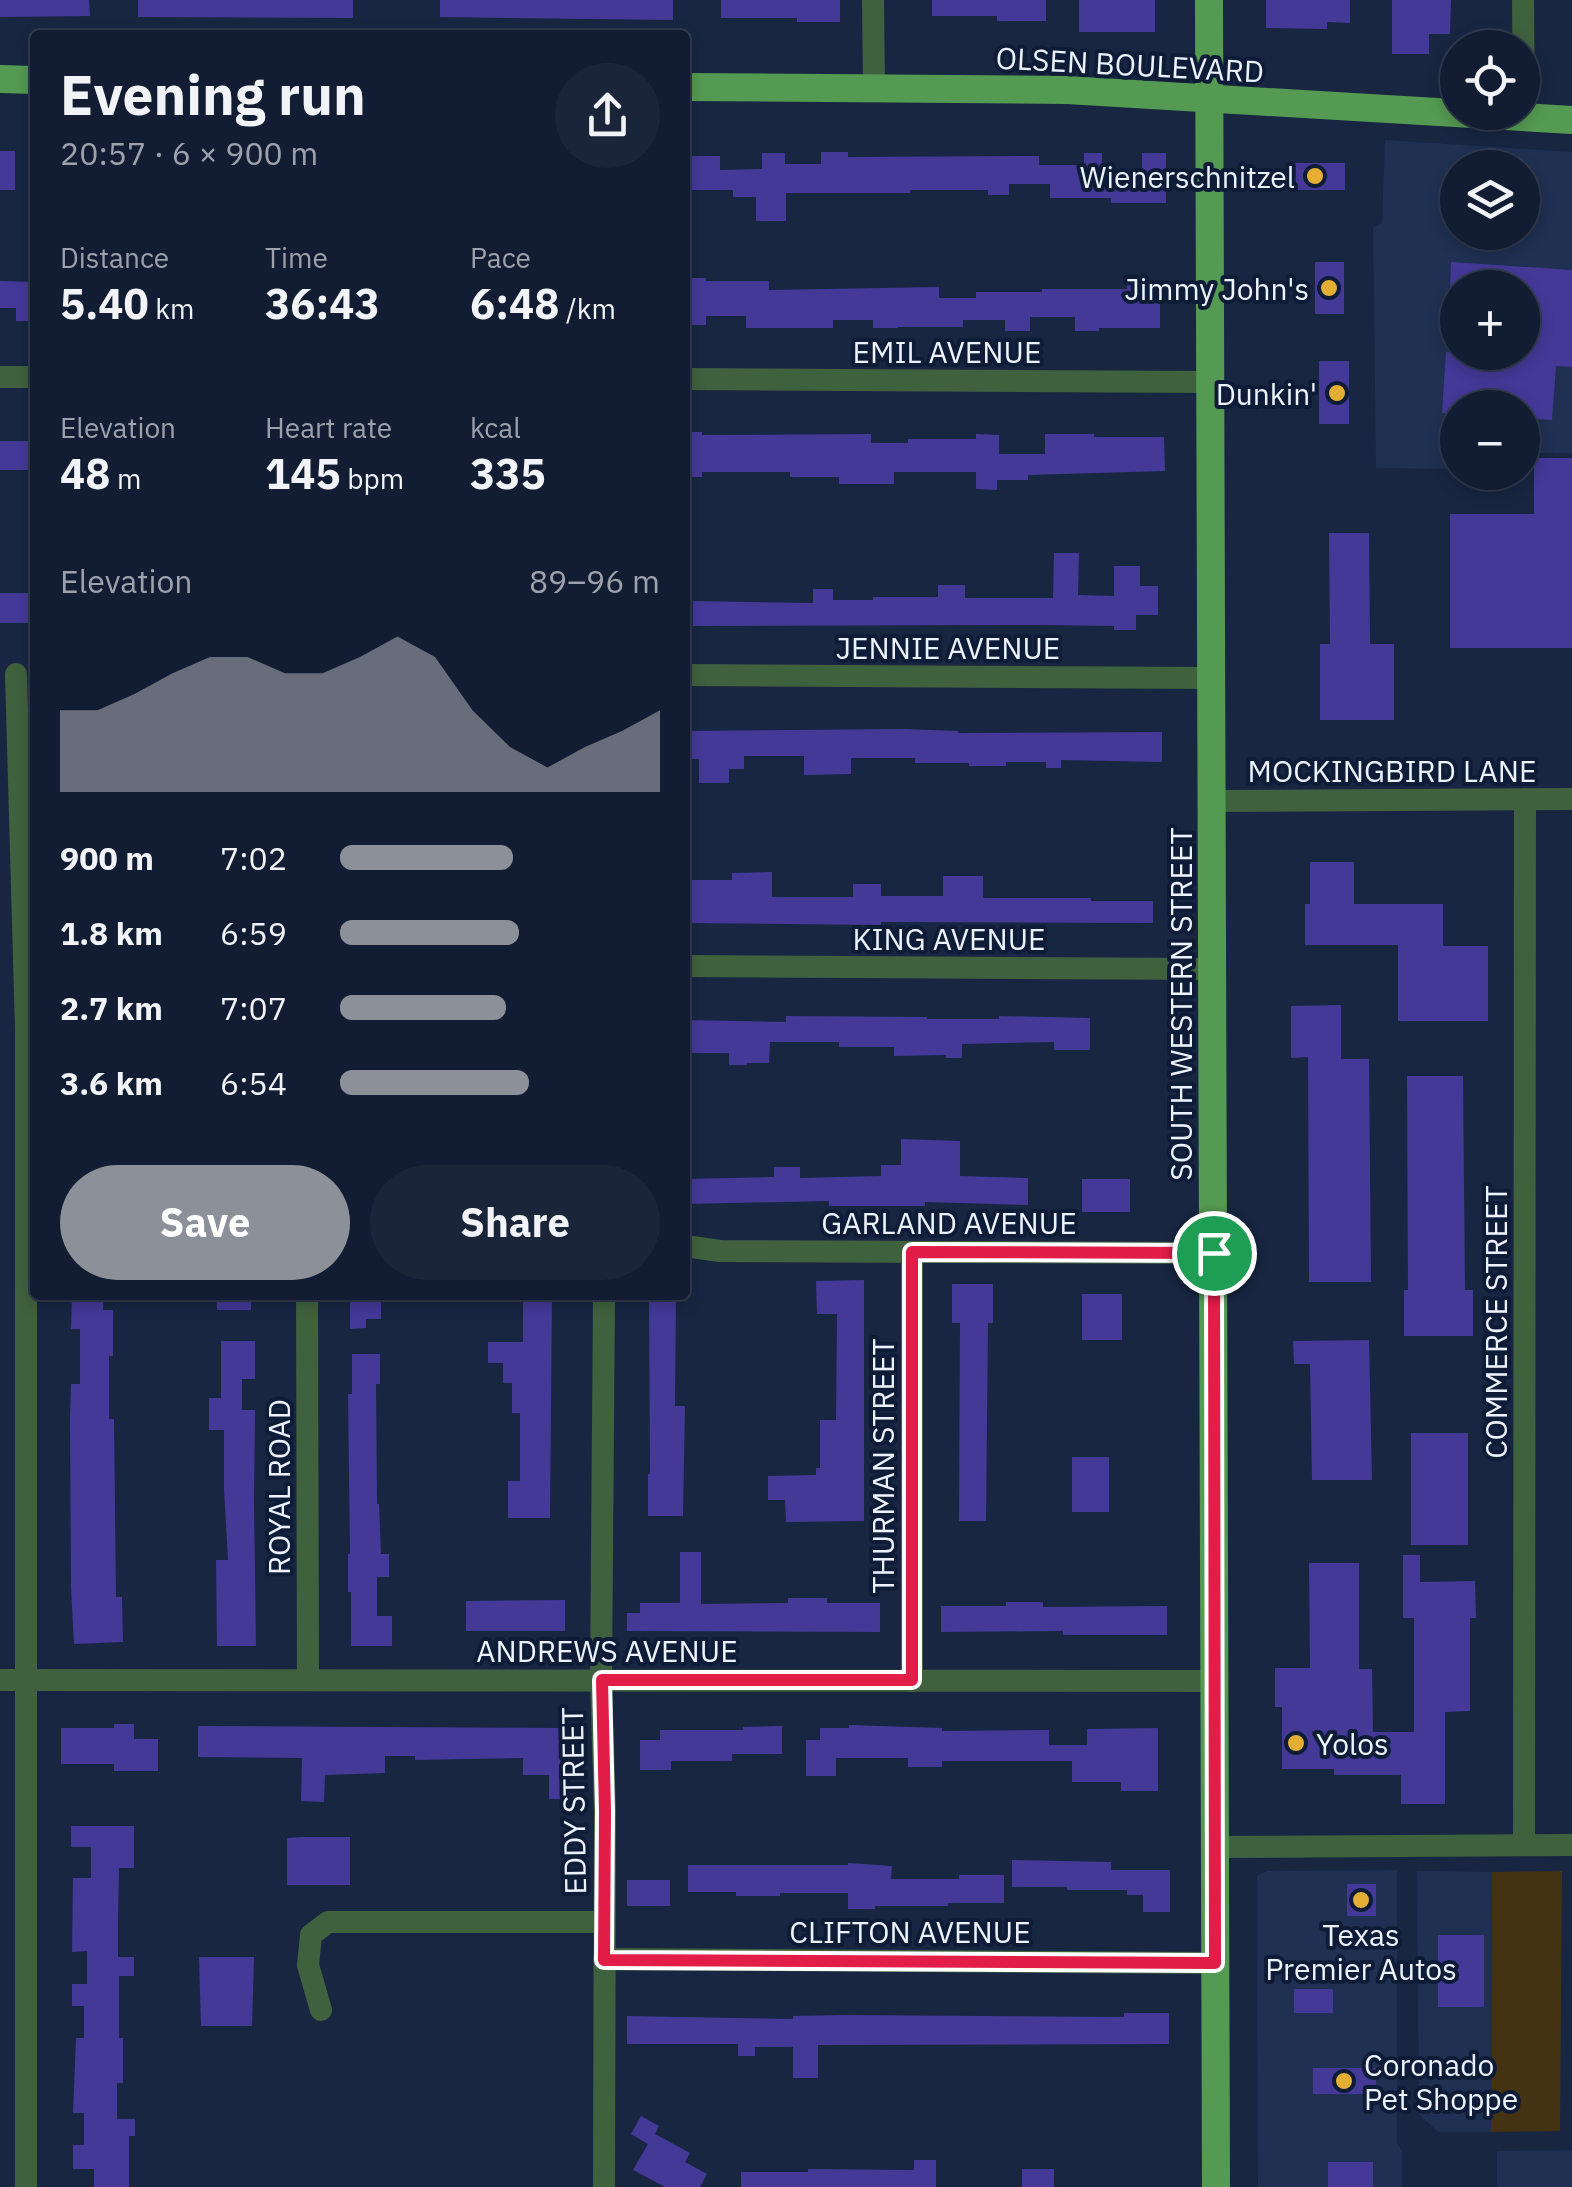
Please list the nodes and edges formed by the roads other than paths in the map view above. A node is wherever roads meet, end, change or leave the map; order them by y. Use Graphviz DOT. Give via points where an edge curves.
graph roads {
  1 [pos="873,0"];
  2 [pos="1209,0"];
  3 [pos="1523,0"];
  4 [pos="1523,30"];
  5 [pos="0,80"];
  6 [pos="30,80"];
  7 [pos="690,87"];
  8 [pos="874,88"];
  9 [pos="1209,99"];
  10 [pos="1440,113"];
  11 [pos="1540,119"];
  12 [pos="1572,120"];
  13 [pos="0,377"];
  14 [pos="30,377"];
  15 [pos="690,379"];
  16 [pos="1209,382"];
  17 [pos="17,674"];
  18 [pos="690,676"];
  19 [pos="1212,678"];
  20 [pos="1525,799"];
  21 [pos="1572,799"];
  22 [pos="1212,801"];
  23 [pos="690,966"];
  24 [pos="1212,969"];
  25 [pos="690,1247"];
  26 [pos="912,1252"];
  27 [pos="1214,1253"];
  28 [pos="307,1300"];
  29 [pos="604,1300"];
  30 [pos="0,1680"];
  31 [pos="26,1680"];
  32 [pos="308,1680"];
  33 [pos="602,1680"];
  34 [pos="912,1680"];
  35 [pos="1214,1681"];
  36 [pos="1524,1845"];
  37 [pos="1572,1845"];
  38 [pos="1214,1847"];
  39 [pos="604,1922"];
  40 [pos="604,1960"];
  41 [pos="1215,1963"];
  42 [pos="321,2010"];
  43 [pos="26,2187"];
  44 [pos="604,2187"];
  45 [pos="1216,2187"];
  1 -- 8 [label="street"];
  2 -- 9 [label="main road, SOUTH WESTERN STREET"];
  3 -- 4 [label="street"];
  5 -- 6 [label="main road"];
  7 -- 8 [label="main road, OLSEN BOULEVARD"];
  8 -- 9 [label="main road, OLSEN BOULEVARD"];
  9 -- 10 [label="main road, OLSEN BOULEVARD"];
  9 -- 16 [label="main road, SOUTH WESTERN STREET"];
  11 -- 12 [label="main road, OLSEN BOULEVARD"];
  13 -- 14 [label="street"];
  15 -- 16 [label="street, EMIL AVENUE"];
  16 -- 19 [label="main road, SOUTH WESTERN STREET"];
  17 -- 31 [label="street" via="26,1029"];
  18 -- 19 [label="street, JENNIE AVENUE"];
  19 -- 22 [label="main road, SOUTH WESTERN STREET"];
  20 -- 21 [label="street, MOCKINGBIRD LANE"];
  20 -- 22 [label="street, MOCKINGBIRD LANE"];
  20 -- 36 [label="street, COMMERCE STREET"];
  22 -- 24 [label="main road, SOUTH WESTERN STREET"];
  23 -- 24 [label="street, KING AVENUE"];
  24 -- 27 [label="main road, SOUTH WESTERN STREET"];
  25 -- 26 [label="street, GARLAND AVENUE"];
  26 -- 27 [label="street, GARLAND AVENUE"];
  26 -- 34 [label="street, THURMAN STREET"];
  27 -- 35 [label="main road, SOUTH WESTERN STREET"];
  28 -- 32 [label="street, ROYAL ROAD"];
  29 -- 33 [label="street, EDDY STREET"];
  30 -- 31 [label="street, ANDREWS AVENUE"];
  31 -- 32 [label="street, ANDREWS AVENUE"];
  31 -- 43 [label="street"];
  32 -- 33 [label="street, ANDREWS AVENUE"];
  33 -- 34 [label="street, ANDREWS AVENUE"];
  33 -- 39 [label="street, EDDY STREET"];
  34 -- 35 [label="street, ANDREWS AVENUE"];
  35 -- 38 [label="main road, SOUTH WESTERN STREET"];
  36 -- 37 [label="street"];
  36 -- 38 [label="street"];
  38 -- 41 [label="main road, SOUTH WESTERN STREET"];
  39 -- 40 [label="street, EDDY STREET"];
  39 -- 42 [label="street" via="328,1922 311,1935 308,1965"];
  40 -- 41 [label="street, CLIFTON AVENUE"];
  40 -- 44 [label="street, EDDY STREET"];
  41 -- 45 [label="main road, SOUTH WESTERN STREET"];
}
